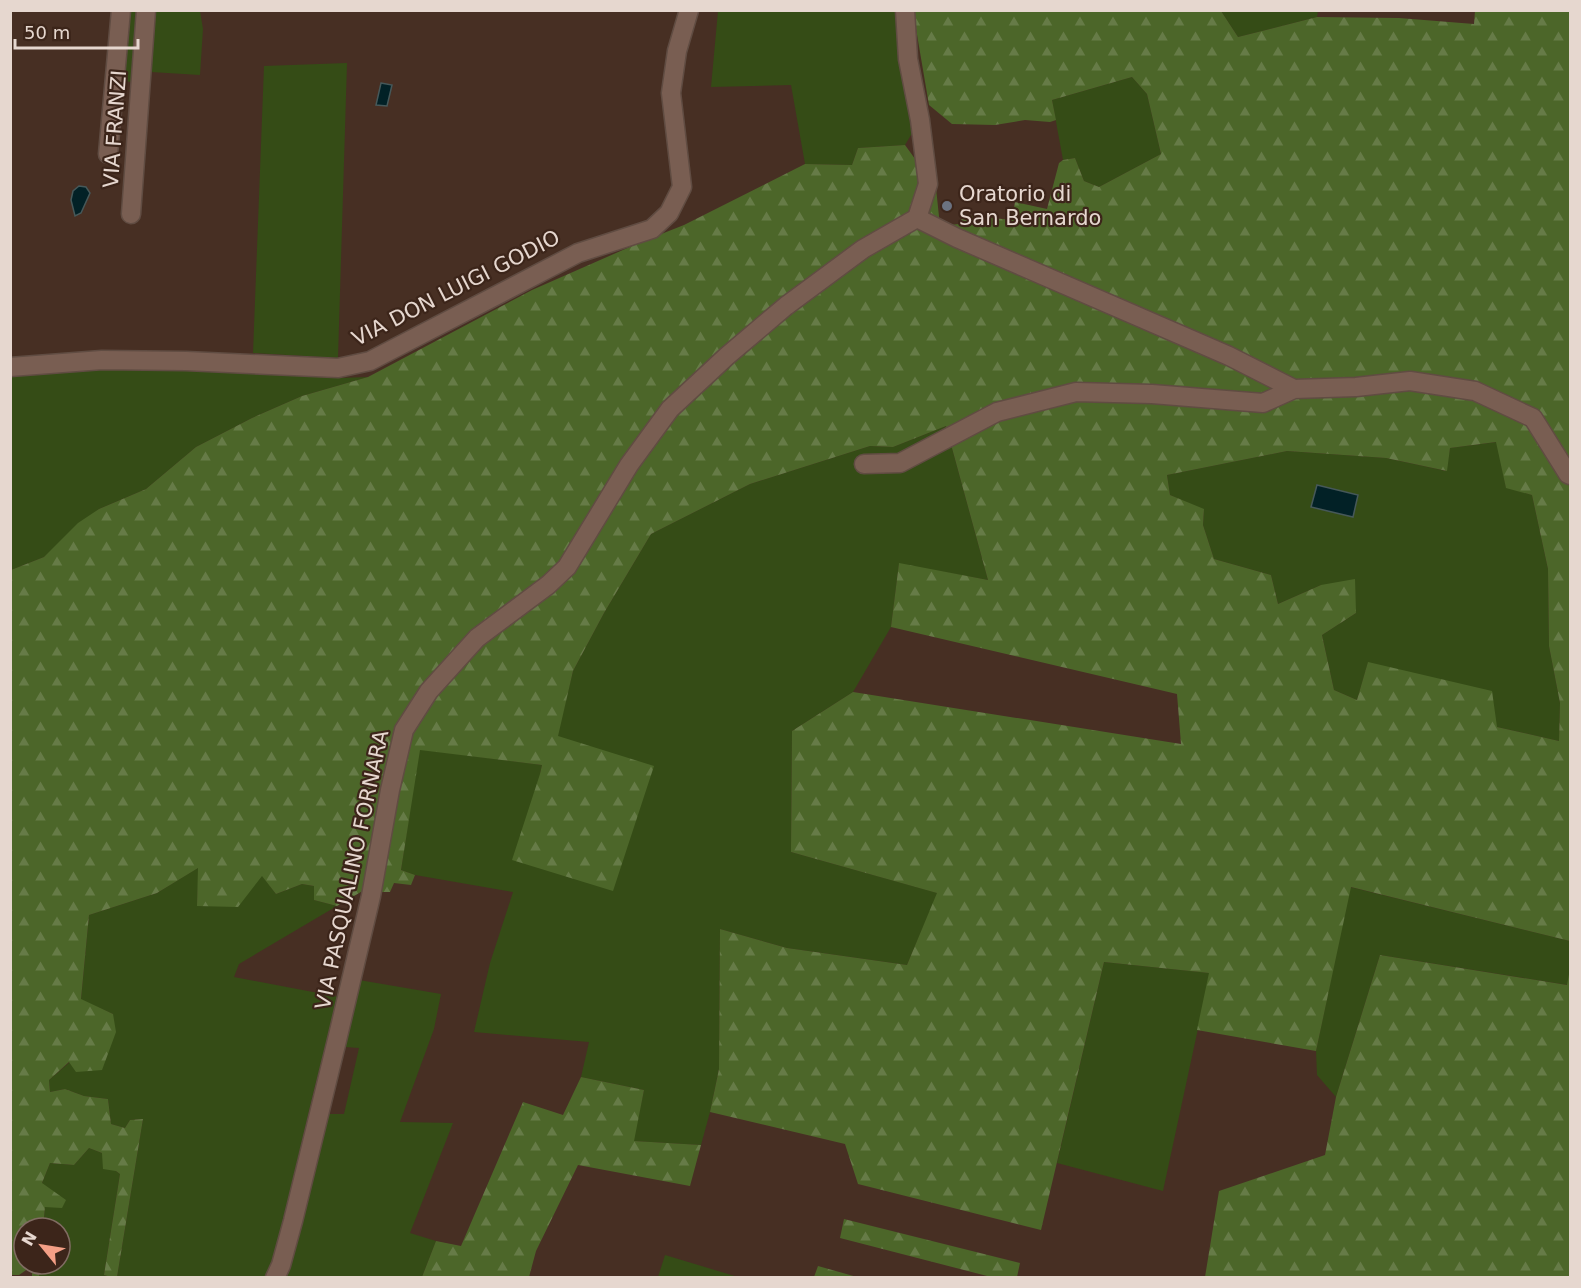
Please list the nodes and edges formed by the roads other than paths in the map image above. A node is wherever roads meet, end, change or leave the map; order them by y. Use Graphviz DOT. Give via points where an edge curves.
graph roads {
  1 [pos="121,10"];
  2 [pos="146,10"];
  3 [pos="689,10"];
  4 [pos="905,10"];
  5 [pos="108,154"];
  6 [pos="131,214"];
  7 [pos="916,218"];
  8 [pos="10,366"];
  9 [pos="1294,389"];
  10 [pos="864,464"];
  11 [pos="1570,475"];
  12 [pos="275,1278"];
  1 -- 5 [label="street, VIA FRANZI"];
  2 -- 6 [label="street, VIA FRANZI"];
  3 -- 8 [label="street, VIA DON LUIGI GODIO" via="677,51 671,93 682,187 669,213 652,229 578,253 370,361 338,368 102,360"];
  4 -- 7 [label="street" via="908,59 928,184"];
  7 -- 9 [label="street" via="1229,356"];
  7 -- 12 [label="street, VIA PASQUALINO FORNARA" via="862,249 786,306 670,409 628,465 567,567 477,638 429,691 404,730 371,896 293,1221"];
  9 -- 10 [label="street" via="1263,403 1076,392 997,412 900,464"];
  9 -- 11 [label="street" via="1410,381 1475,391 1533,418"];
}
